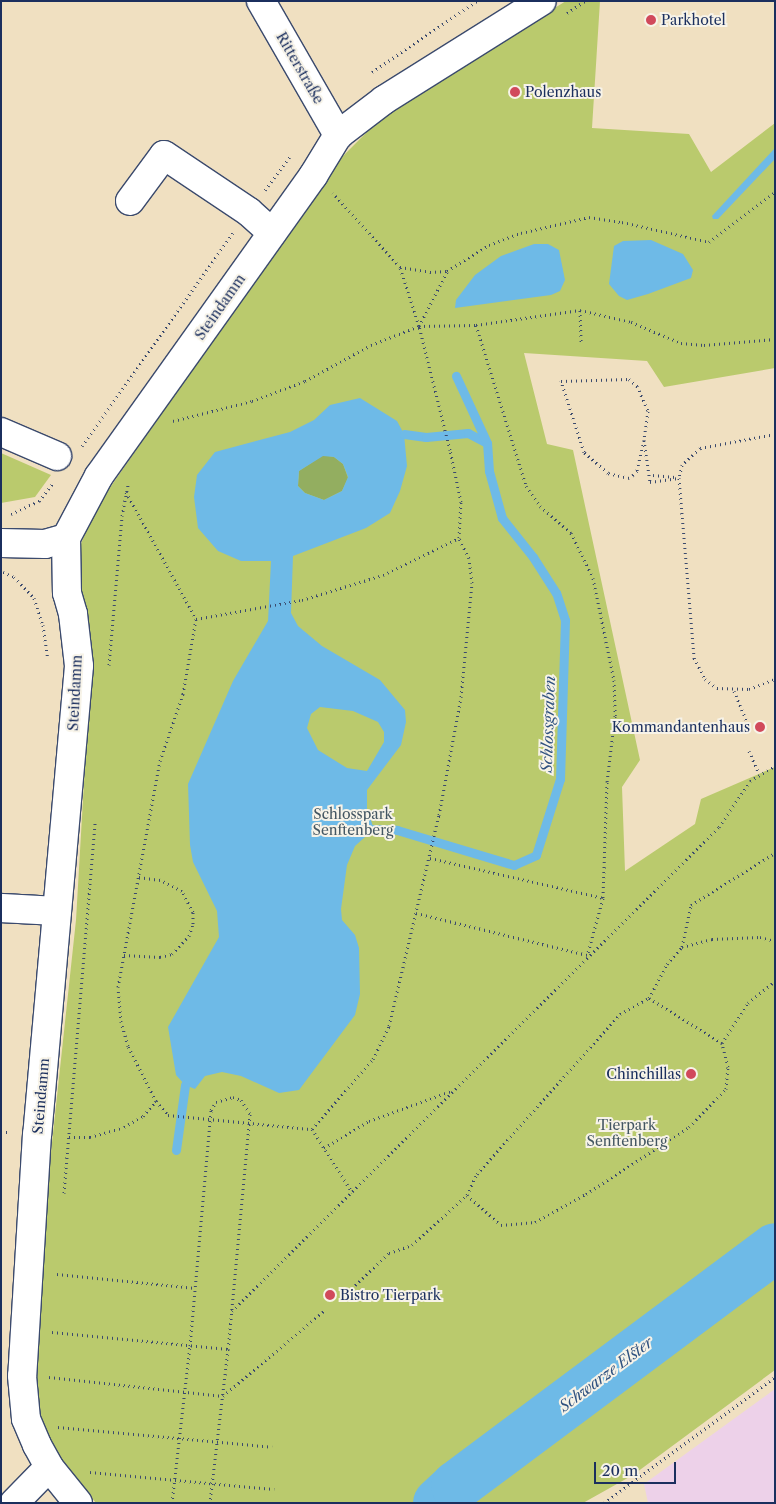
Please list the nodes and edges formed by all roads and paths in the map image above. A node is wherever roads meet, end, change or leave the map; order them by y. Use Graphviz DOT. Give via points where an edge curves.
graph roads {
  1 [pos="261,1"];
  2 [pos="585,1"];
  3 [pos="551,9"];
  4 [pos="338,135"];
  5 [pos="336,184"];
  6 [pos="332,191"];
  7 [pos="775,192"];
  8 [pos="326,198"];
  9 [pos="130,201"];
  10 [pos="272,233"];
  11 [pos="400,267"];
  12 [pos="447,271"];
  13 [pos="580,310"];
  14 [pos="476,325"];
  15 [pos="419,326"];
  16 [pos="775,339"];
  17 [pos="581,344"];
  18 [pos="170,422"];
  19 [pos="1,432"];
  20 [pos="775,434"];
  21 [pos="644,440"];
  22 [pos="57,456"];
  23 [pos="653,475"];
  24 [pos="680,478"];
  25 [pos="129,483"];
  26 [pos="127,493"];
  27 [pos="66,538"];
  28 [pos="459,538"];
  29 [pos="1,543"];
  30 [pos="196,619"];
  31 [pos="108,672"];
  32 [pos="775,679"];
  33 [pos="734,691"];
  34 [pos="747,722"];
  35 [pos="749,751"];
  36 [pos="775,766"];
  37 [pos="759,773"];
  38 [pos="96,810"];
  39 [pos="775,853"];
  40 [pos="430,858"];
  41 [pos="138,877"];
  42 [pos="603,898"];
  43 [pos="1,908"];
  44 [pos="57,911"];
  45 [pos="416,913"];
  46 [pos="775,941"];
  47 [pos="682,947"];
  48 [pos="124,955"];
  49 [pos="588,955"];
  50 [pos="775,981"];
  51 [pos="649,998"];
  52 [pos="722,1043"];
  53 [pos="452,1091"];
  54 [pos="156,1101"];
  55 [pos="210,1119"];
  56 [pos="249,1122"];
  57 [pos="312,1129"];
  58 [pos="69,1136"];
  59 [pos="324,1148"];
  60 [pos="352,1192"];
  61 [pos="468,1195"];
  62 [pos="63,1196"];
  63 [pos="57,1264"];
  64 [pos="56,1274"];
  65 [pos="55,1284"];
  66 [pos="195,1288"];
  67 [pos="348,1292"];
  68 [pos="232,1311"];
  69 [pos="324,1311"];
  70 [pos="52,1322"];
  71 [pos="24,1329"];
  72 [pos="51,1332"];
  73 [pos="50,1341"];
  74 [pos="190,1346"];
  75 [pos="228,1349"];
  76 [pos="47,1368"];
  77 [pos="46,1377"];
  78 [pos="775,1377"];
  79 [pos="46,1387"];
  80 [pos="185,1392"];
  81 [pos="223,1396"];
  82 [pos="47,1426"];
  83 [pos="180,1439"];
  84 [pos="217,1442"];
  85 [pos="272,1447"];
  86 [pos="48,1467"];
  87 [pos="84,1472"];
  88 [pos="175,1481"];
  89 [pos="212,1484"];
  90 [pos="274,1489"];
  91 [pos="14,1503"];
  92 [pos="78,1503"];
  93 [pos="172,1503"];
  94 [pos="210,1503"];
  95 [pos="604,1503"];
  1 -- 4 [label="street, Ritterstraße"];
  2 -- 3 [label="path"];
  3 -- 4 [label="street, Steindamm" via="384,100"];
  4 -- 10 [label="street, Steindamm"];
  5 -- 6 [label="path"];
  6 -- 8 [label="path"];
  6 -- 11 [label="path"];
  7 -- 12 [label="path" via="709,242 622,222 589,218 521,233 489,244"];
  9 -- 10 [label="street" via="164,155 248,212"];
  10 -- 27 [label="street, Steindamm" via="99,476"];
  11 -- 12 [label="path"];
  11 -- 15 [label="path"];
  12 -- 15 [label="path"];
  13 -- 14 [label="path"];
  13 -- 16 [label="path" via="631,322 681,343 704,345"];
  13 -- 17 [label="path"];
  14 -- 15 [label="path"];
  14 -- 42 [label="path" via="526,486 540,506 571,533 593,578 614,680 615,707 607,792"];
  15 -- 18 [label="path" via="371,345 305,381 252,401"];
  15 -- 28 [label="path" via="461,502"];
  19 -- 22 [label="street"];
  20 -- 24 [label="path" via="700,448 682,465"];
  21 -- 21 [label="path" via="648,411 637,386 629,379 561,381 584,452 608,473 628,478 633,475 637,471"];
  21 -- 24 [label="path" via="650,482"];
  23 -- 24 [label="path"];
  24 -- 33 [label="path" via="694,658 705,679 717,688"];
  25 -- 26 [label="path"];
  26 -- 30 [label="path"];
  26 -- 31 [label="path"];
  27 -- 29 [label="street" via="45,544"];
  27 -- 44 [label="street, Steindamm" via="67,593 80,666"];
  28 -- 30 [label="path" via="383,575 302,600"];
  28 -- 40 [label="path" via="469,558 471,600 461,697"];
  30 -- 41 [label="path" via="183,694 160,761"];
  32 -- 33 [label="path"];
  33 -- 34 [label="path"];
  35 -- 37 [label="path"];
  36 -- 37 [label="path"];
  37 -- 49 [label="path" via="742,790 719,827"];
  38 -- 58 [label="path"];
  39 -- 47 [label="path" via="691,905"];
  40 -- 42 [label="path"];
  40 -- 45 [label="path"];
  41 -- 48 [label="path"];
  41 -- 48 [label="path" via="160,880 182,891 193,912 193,924 189,936 172,954 160,957"];
  42 -- 49 [label="path"];
  43 -- 44 [label="street"];
  44 -- 71 [label="street, Steindamm"];
  45 -- 49 [label="path"];
  45 -- 57 [label="path" via="389,1026 377,1051"];
  46 -- 47 [label="path" via="760,937 712,939"];
  47 -- 51 [label="path" via="668,964"];
  48 -- 54 [label="path" via="118,987 121,1022 138,1070"];
  49 -- 53 [label="path"];
  50 -- 52 [label="path" via="748,1003"];
  51 -- 52 [label="path"];
  51 -- 61 [label="path" via="620,1014 478,1174"];
  52 -- 61 [label="path" via="728,1067 726,1089 689,1127 586,1194 535,1222 501,1225"];
  53 -- 59 [label="path" via="369,1121"];
  53 -- 60 [label="path"];
  54 -- 55 [label="path" via="168,1114"];
  54 -- 58 [label="path" via="143,1116 124,1127 90,1137"];
  55 -- 56 [label="path"];
  55 -- 56 [label="path" via="216,1102 232,1097 247,1106"];
  55 -- 66 [label="path"];
  56 -- 57 [label="path"];
  56 -- 68 [label="path"];
  57 -- 59 [label="path"];
  58 -- 62 [label="path"];
  59 -- 60 [label="path"];
  60 -- 68 [label="path"];
  61 -- 67 [label="path" via="412,1245 389,1253"];
  63 -- 64 [label="path"];
  64 -- 65 [label="path"];
  64 -- 66 [label="path"];
  66 -- 74 [label="path"];
  68 -- 75 [label="path"];
  69 -- 81 [label="path"];
  70 -- 72 [label="path"];
  71 -- 72 [label="path"];
  71 -- 86 [label="street, Steindamm" via="22,1376 26,1420"];
  72 -- 73 [label="path"];
  72 -- 74 [label="path"];
  74 -- 75 [label="path"];
  74 -- 80 [label="path"];
  75 -- 81 [label="path"];
  76 -- 77 [label="path"];
  77 -- 79 [label="path"];
  77 -- 80 [label="path"];
  78 -- 95 [label="path"];
  80 -- 81 [label="path"];
  80 -- 83 [label="path"];
  81 -- 84 [label="path"];
  82 -- 83 [label="path"];
  83 -- 84 [label="path"];
  83 -- 88 [label="path"];
  84 -- 85 [label="path"];
  84 -- 89 [label="path"];
  86 -- 91 [label="street"];
  86 -- 92 [label="street, Steindamm"];
  87 -- 88 [label="path"];
  88 -- 89 [label="path"];
  88 -- 93 [label="path"];
  89 -- 90 [label="path"];
  89 -- 94 [label="path"];
}
